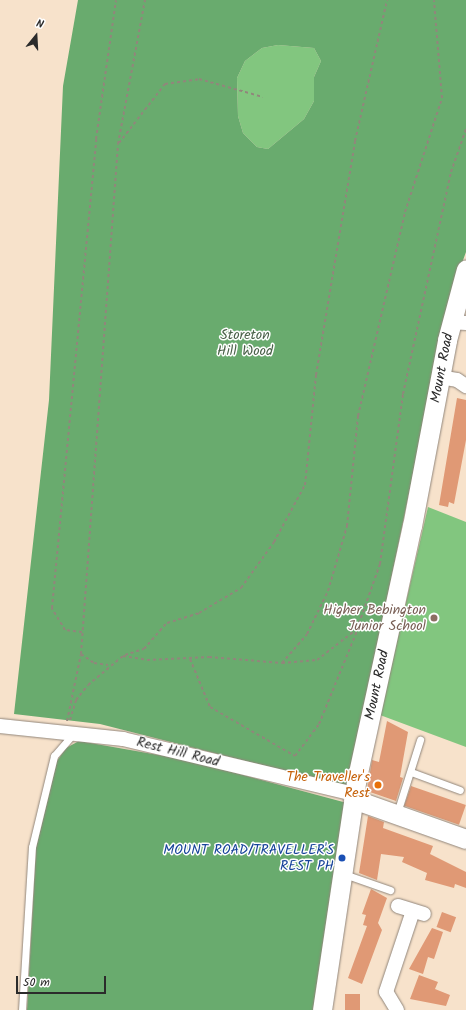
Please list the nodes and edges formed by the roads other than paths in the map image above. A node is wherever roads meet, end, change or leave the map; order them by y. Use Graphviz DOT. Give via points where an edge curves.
graph roads {
  1 [pos="466,269"];
  2 [pos="458,322"];
  3 [pos="439,377"];
  4 [pos="466,386"];
  5 [pos="0,726"];
  6 [pos="74,733"];
  7 [pos="420,740"];
  8 [pos="410,772"];
  9 [pos="460,790"];
  10 [pos="358,798"];
  11 [pos="397,814"];
  12 [pos="466,839"];
  13 [pos="342,874"];
  14 [pos="390,890"];
  15 [pos="398,906"];
  16 [pos="22,1010"];
  17 [pos="322,1010"];
  18 [pos="397,1010"];
  1 -- 2 [label="main road, Mount Road"];
  2 -- 3 [label="main road, Mount Road"];
  3 -- 4 [label="street" via="457,380"];
  3 -- 10 [label="main road, Mount Road"];
  5 -- 6 [label="street, Rest Hill Road"];
  6 -- 10 [label="street, Rest Hill Road" via="123,739"];
  6 -- 16 [label="lane" via="54,756 32,847"];
  7 -- 8 [label="lane"];
  8 -- 9 [label="lane"];
  8 -- 11 [label="lane"];
  10 -- 11 [label="main road"];
  10 -- 13 [label="main road, Mount Road"];
  11 -- 12 [label="main road"];
  13 -- 14 [label="lane"];
  13 -- 17 [label="main road, Mount Road"];
  15 -- 18 [label="street" via="419,913 386,992"];
}
